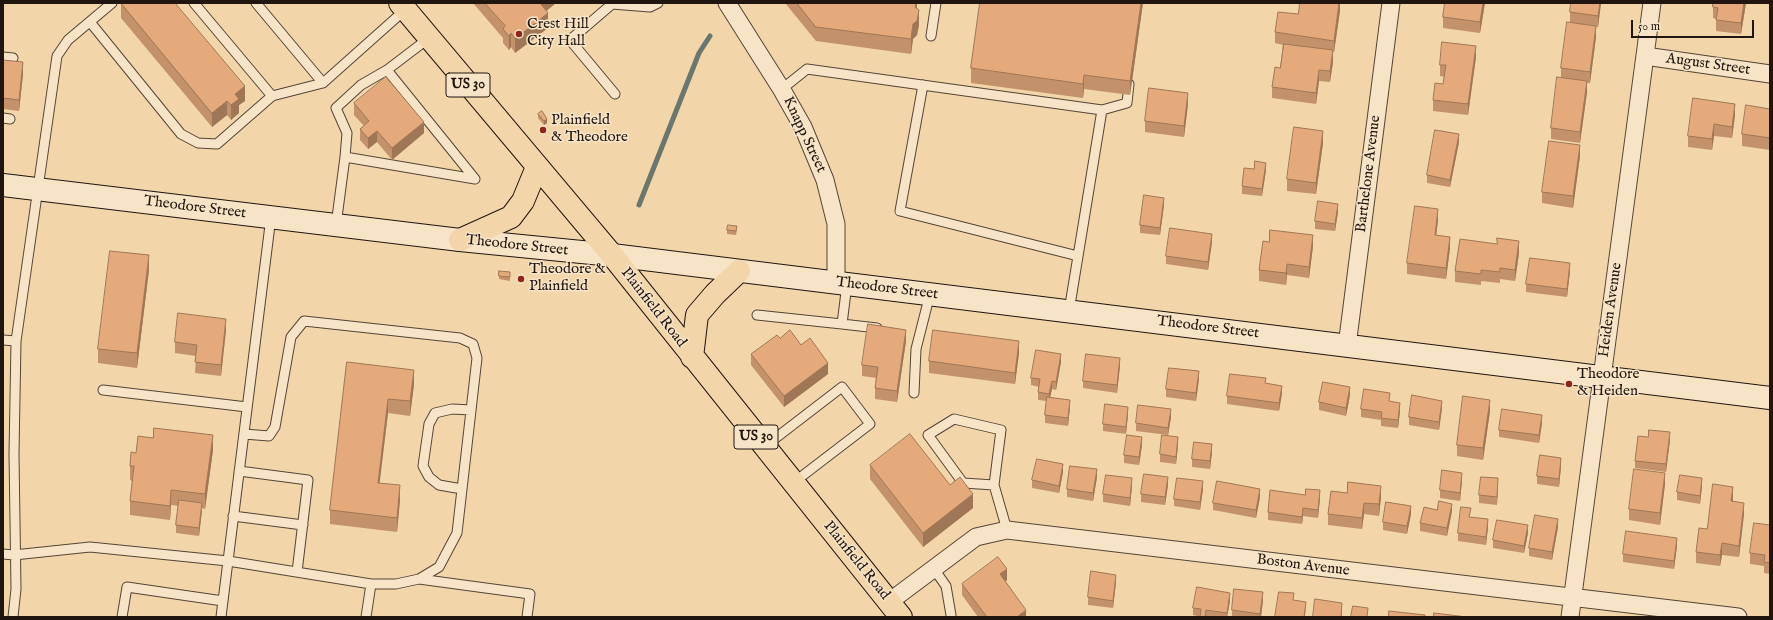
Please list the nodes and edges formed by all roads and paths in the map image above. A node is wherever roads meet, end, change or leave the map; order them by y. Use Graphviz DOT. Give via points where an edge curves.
graph roads {
  1 [pos="112,3"];
  2 [pos="194,3"];
  3 [pos="256,3"];
  4 [pos="658,3"];
  5 [pos="727,3"];
  6 [pos="936,3"];
  7 [pos="1391,3"];
  8 [pos="1652,3"];
  9 [pos="403,6"];
  10 [pos="90,22"];
  11 [pos="931,36"];
  12 [pos="429,38"];
  13 [pos="1645,56"];
  14 [pos="3,57"];
  15 [pos="13,58"];
  16 [pos="387,70"];
  17 [pos="1131,72"];
  18 [pos="1770,74"];
  19 [pos="323,83"];
  20 [pos="923,85"];
  21 [pos="782,89"];
  22 [pos="614,94"];
  23 [pos="272,96"];
  24 [pos="1102,110"];
  25 [pos="345,157"];
  26 [pos="536,167"];
  27 [pos="3,185"];
  28 [pos="38,189"];
  29 [pos="271,217"];
  30 [pos="336,225"];
  31 [pos="460,240"];
  32 [pos="612,255"];
  33 [pos="1078,256"];
  34 [pos="739,271"];
  35 [pos="841,283"];
  36 [pos="930,294"];
  37 [pos="1069,311"];
  38 [pos="757,315"];
  39 [pos="842,324"];
  40 [pos="877,328"];
  41 [pos="3,340"];
  42 [pos="16,341"];
  43 [pos="1347,346"];
  44 [pos="692,357"];
  45 [pos="1601,377"];
  46 [pos="103,390"];
  47 [pos="914,393"];
  48 [pos="1770,398"];
  49 [pos="247,407"];
  50 [pos="471,410"];
  51 [pos="244,434"];
  52 [pos="764,447"];
  53 [pos="239,471"];
  54 [pos="793,482"];
  55 [pos="994,485"];
  56 [pos="462,490"];
  57 [pos="233,516"];
  58 [pos="303,525"];
  59 [pos="1008,530"];
  60 [pos="3,554"];
  61 [pos="14,555"];
  62 [pos="228,561"];
  63 [pos="934,569"];
  64 [pos="297,572"];
  65 [pos="419,580"];
  66 [pos="371,584"];
  67 [pos="1572,598"];
  68 [pos="223,601"];
  69 [pos="895,609"];
  70 [pos="950,616"];
  71 [pos="13,617"];
  72 [pos="122,617"];
  73 [pos="221,617"];
  74 [pos="366,617"];
  75 [pos="527,617"];
  76 [pos="1570,617"];
  77 [pos="1738,617"];
  1 -- 10 [label="lane"];
  2 -- 23 [label="lane"];
  3 -- 19 [label="lane"];
  4 -- 22 [label="lane" via="650,7 612,4 570,40"];
  5 -- 21 [label="street, Knapp Street"];
  6 -- 11 [label="lane"];
  7 -- 43 [label="street, Barthelone Avenue"];
  8 -- 13 [label="street, Heiden Avenue"];
  9 -- 12 [label="main road, Plainfield Road / US 30"];
  9 -- 19 [label="lane"];
  10 -- 23 [label="lane" via="181,134 198,143 217,144"];
  10 -- 28 [label="lane" via="68,40 57,56"];
  12 -- 16 [label="lane"];
  12 -- 26 [label="main road, Plainfield Road / US 30"];
  13 -- 18 [label="street, August Street"];
  13 -- 45 [label="street, Heiden Avenue"];
  14 -- 15 [label="lane"];
  16 -- 25 [label="lane" via="361,85 336,108 347,133"];
  16 -- 25 [label="lane" via="475,178"];
  17 -- 24 [label="lane" via="1126,103"];
  19 -- 23 [label="lane"];
  20 -- 21 [label="lane" via="807,69"];
  20 -- 24 [label="lane"];
  20 -- 33 [label="lane" via="900,211"];
  21 -- 35 [label="street, Knapp Street" via="803,127 825,180 836,224"];
  24 -- 33 [label="lane"];
  25 -- 30 [label="lane"];
  26 -- 31 [label="main road" via="523,201 511,217"];
  26 -- 32 [label="main road, Plainfield Road / US 30"];
  27 -- 28 [label="main road, Theodore Street"];
  28 -- 29 [label="main road, Theodore Street"];
  28 -- 42 [label="lane"];
  29 -- 30 [label="main road, Theodore Street"];
  29 -- 49 [label="lane"];
  30 -- 31 [label="main road, Theodore Street"];
  31 -- 32 [label="main road, Theodore Street"];
  32 -- 34 [label="main road, Theodore Street"];
  32 -- 44 [label="main road, Plainfield Road / US 30"];
  33 -- 37 [label="lane"];
  34 -- 35 [label="main road, Theodore Street"];
  34 -- 44 [label="main road" via="696,315"];
  35 -- 36 [label="main road, Theodore Street"];
  35 -- 39 [label="lane"];
  36 -- 37 [label="main road, Theodore Street"];
  36 -- 47 [label="lane" via="916,349"];
  37 -- 43 [label="main road, Theodore Street"];
  38 -- 39 [label="lane"];
  39 -- 40 [label="lane"];
  41 -- 42 [label="lane"];
  42 -- 61 [label="lane"];
  43 -- 45 [label="main road, Theodore Street"];
  44 -- 52 [label="main road, Plainfield Road / US 30"];
  45 -- 48 [label="main road, Theodore Street"];
  45 -- 67 [label="street, Heiden Avenue"];
  46 -- 49 [label="lane"];
  49 -- 51 [label="lane"];
  50 -- 51 [label="lane" via="478,358 473,344 460,338 304,321 291,337 275,427 269,436"];
  50 -- 56 [label="lane"];
  50 -- 56 [label="lane" via="452,409 435,413 429,424 423,466 429,477 438,485"];
  51 -- 53 [label="lane"];
  52 -- 54 [label="main road, Plainfield Road / US 30"];
  52 -- 54 [label="lane" via="842,387 870,424"];
  53 -- 57 [label="lane"];
  53 -- 58 [label="lane" via="308,480"];
  54 -- 69 [label="main road, Plainfield Road / US 30"];
  55 -- 55 [label="lane" via="1001,430 954,419 928,436 964,483"];
  55 -- 59 [label="lane"];
  56 -- 65 [label="lane" via="457,532 439,567"];
  57 -- 58 [label="lane"];
  57 -- 62 [label="lane"];
  58 -- 64 [label="lane"];
  59 -- 63 [label="street, Boston Avenue" via="976,538"];
  59 -- 67 [label="street, Boston Avenue"];
  60 -- 61 [label="lane"];
  61 -- 62 [label="lane" via="90,546"];
  61 -- 71 [label="lane" via="16,589"];
  62 -- 64 [label="lane"];
  62 -- 68 [label="lane"];
  63 -- 69 [label="street, Boston Avenue"];
  63 -- 70 [label="lane" via="946,586"];
  64 -- 66 [label="lane"];
  65 -- 66 [label="lane" via="396,584"];
  65 -- 75 [label="lane" via="530,594"];
  66 -- 74 [label="lane"];
  67 -- 76 [label="street, Heiden Avenue"];
  67 -- 77 [label="street, Boston Avenue"];
  68 -- 72 [label="lane" via="127,587"];
  68 -- 73 [label="lane"];
}
